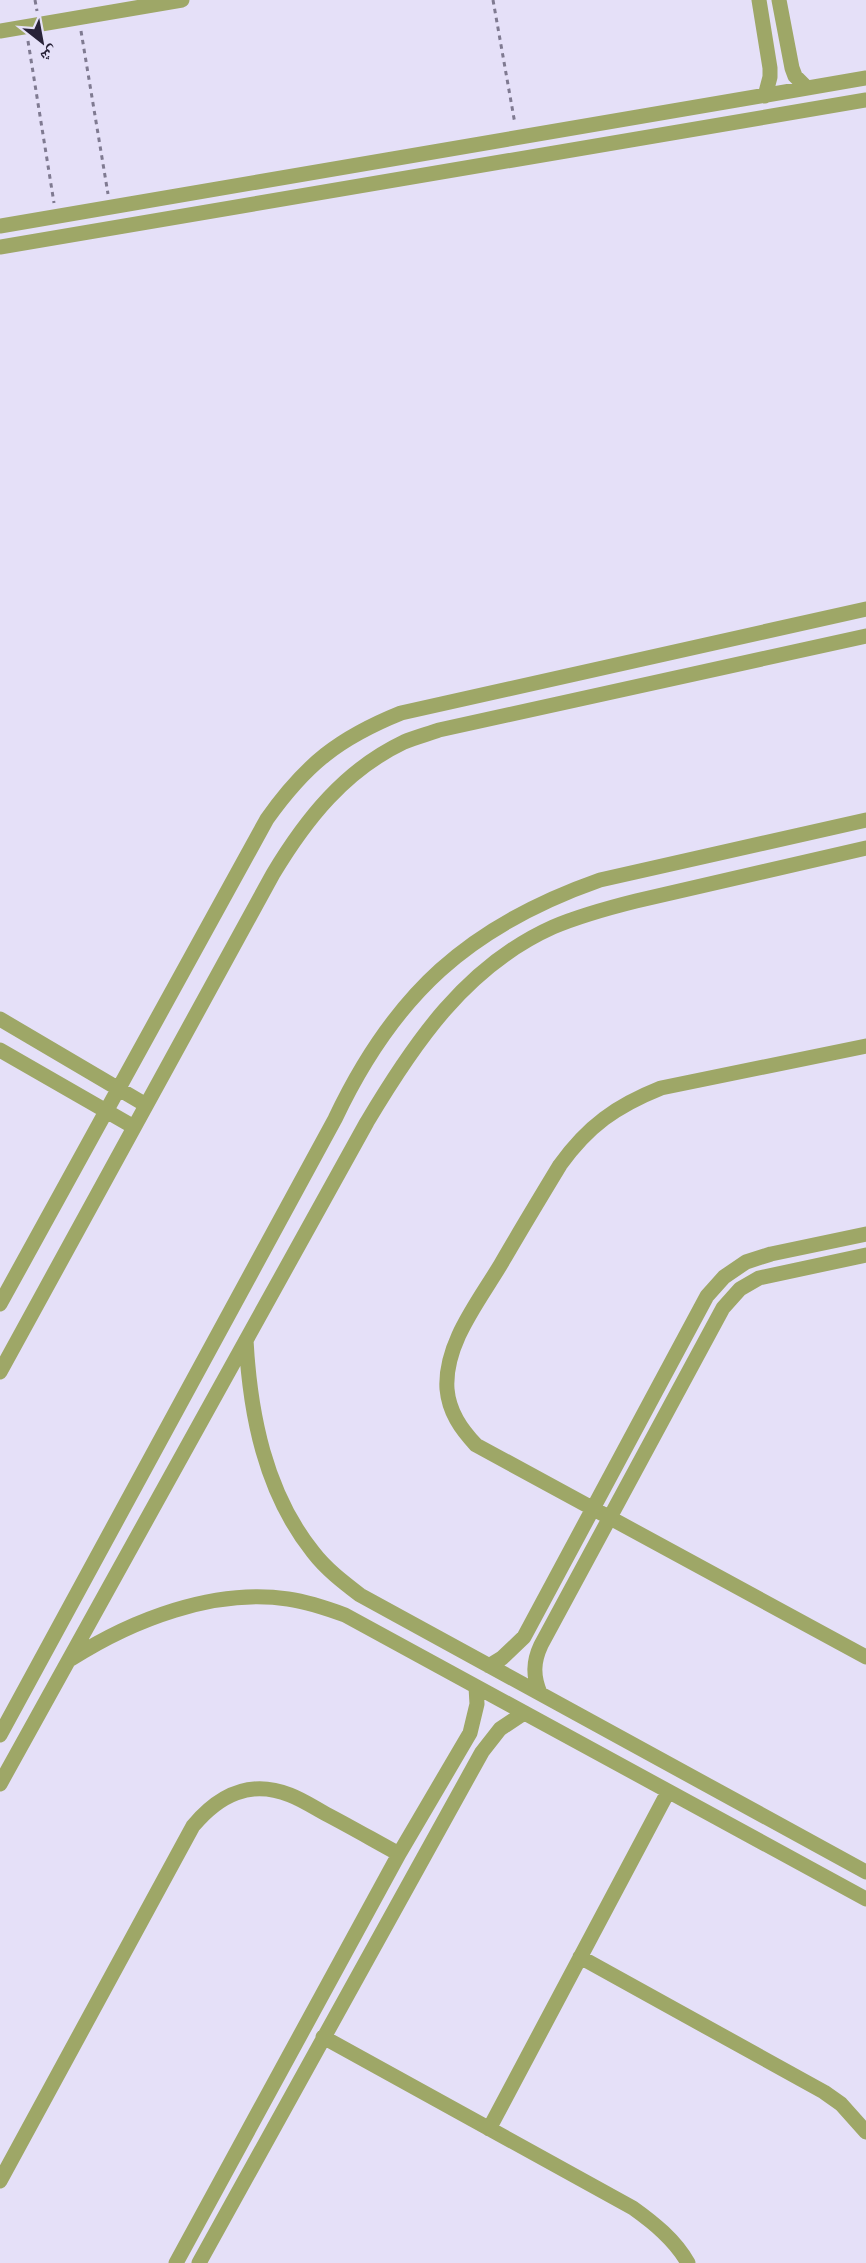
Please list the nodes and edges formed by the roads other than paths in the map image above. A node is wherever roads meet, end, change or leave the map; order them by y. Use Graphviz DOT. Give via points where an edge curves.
graph roads {
  1 [pos="182,0"];
  2 [pos="759,0"];
  3 [pos="779,0"];
  4 [pos="0,31"];
  5 [pos="866,78"];
  6 [pos="807,88"];
  7 [pos="765,96"];
  8 [pos="866,100"];
  9 [pos="0,226"];
  10 [pos="0,247"];
  11 [pos="866,609"];
  12 [pos="866,636"];
  13 [pos="866,820"];
  14 [pos="866,848"];
  15 [pos="0,1019"];
  16 [pos="866,1046"];
  17 [pos="0,1050"];
  18 [pos="119,1088"];
  19 [pos="146,1105"];
  20 [pos="106,1111"];
  21 [pos="134,1127"];
  22 [pos="866,1234"];
  23 [pos="866,1255"];
  24 [pos="0,1304"];
  25 [pos="246,1339"];
  26 [pos="0,1372"];
  27 [pos="593,1509"];
  28 [pos="610,1518"];
  29 [pos="866,1657"];
  30 [pos="68,1661"];
  31 [pos="489,1666"];
  32 [pos="476,1687"];
  33 [pos="540,1693"];
  34 [pos="524,1713"];
  35 [pos="0,1735"];
  36 [pos="0,1784"];
  37 [pos="668,1791"];
  38 [pos="399,1854"];
  39 [pos="866,1872"];
  40 [pos="866,1899"];
  41 [pos="580,1957"];
  42 [pos="323,2037"];
  43 [pos="489,2129"];
  44 [pos="866,2132"];
  45 [pos="0,2181"];
  46 [pos="176,2263"];
  47 [pos="199,2263"];
  48 [pos="688,2263"];
  1 -- 4 [label="street"];
  2 -- 7 [label="street" via="770,68"];
  3 -- 6 [label="street" via="792,68"];
  5 -- 6 [label="street"];
  6 -- 7 [label="street"];
  7 -- 9 [label="street"];
  8 -- 10 [label="street"];
  11 -- 18 [label="street" via="401,712 339,743 303,773 267,819"];
  12 -- 19 [label="street" via="439,730 374,759 345,780 297,835"];
  13 -- 35 [label="street" via="610,878 561,894 489,932 425,984 398,1014 353,1082"];
  14 -- 25 [label="street" via="603,909 553,927 477,974 448,1004 397,1072"];
  15 -- 18 [label="street"];
  16 -- 27 [label="street" via="661,1088 614,1110 587,1132 560,1165 466,1322 448,1369 447,1390 461,1429 476,1445"];
  17 -- 20 [label="street"];
  18 -- 19 [label="street"];
  18 -- 20 [label="street"];
  19 -- 21 [label="street"];
  20 -- 21 [label="street"];
  20 -- 24 [label="street"];
  21 -- 26 [label="street"];
  22 -- 27 [label="street" via="758,1258 720,1281 707,1296"];
  23 -- 28 [label="street" via="759,1278 731,1298"];
  25 -- 30 [label="street"];
  25 -- 31 [label="street" via="250,1391 266,1461 281,1500 314,1553 360,1595"];
  27 -- 28 [label="street"];
  27 -- 31 [label="street" via="524,1637"];
  28 -- 29 [label="street"];
  28 -- 33 [label="street" via="537,1654 534,1674"];
  30 -- 32 [label="street" via="104,1638 165,1613 257,1597 317,1605 345,1615"];
  30 -- 36 [label="street"];
  31 -- 33 [label="street"];
  32 -- 34 [label="street"];
  32 -- 38 [label="street" via="477,1704 470,1733"];
  33 -- 39 [label="street"];
  34 -- 37 [label="street"];
  34 -- 42 [label="street" via="500,1729 482,1752"];
  37 -- 40 [label="street"];
  37 -- 41 [label="street"];
  38 -- 45 [label="street" via="290,1795 269,1789 226,1796 207,1809 193,1826"];
  38 -- 46 [label="street"];
  41 -- 43 [label="street"];
  41 -- 44 [label="street" via="824,2092 841,2104"];
  42 -- 43 [label="street"];
  42 -- 47 [label="street"];
  43 -- 48 [label="street" via="633,2208 670,2238"];
}
